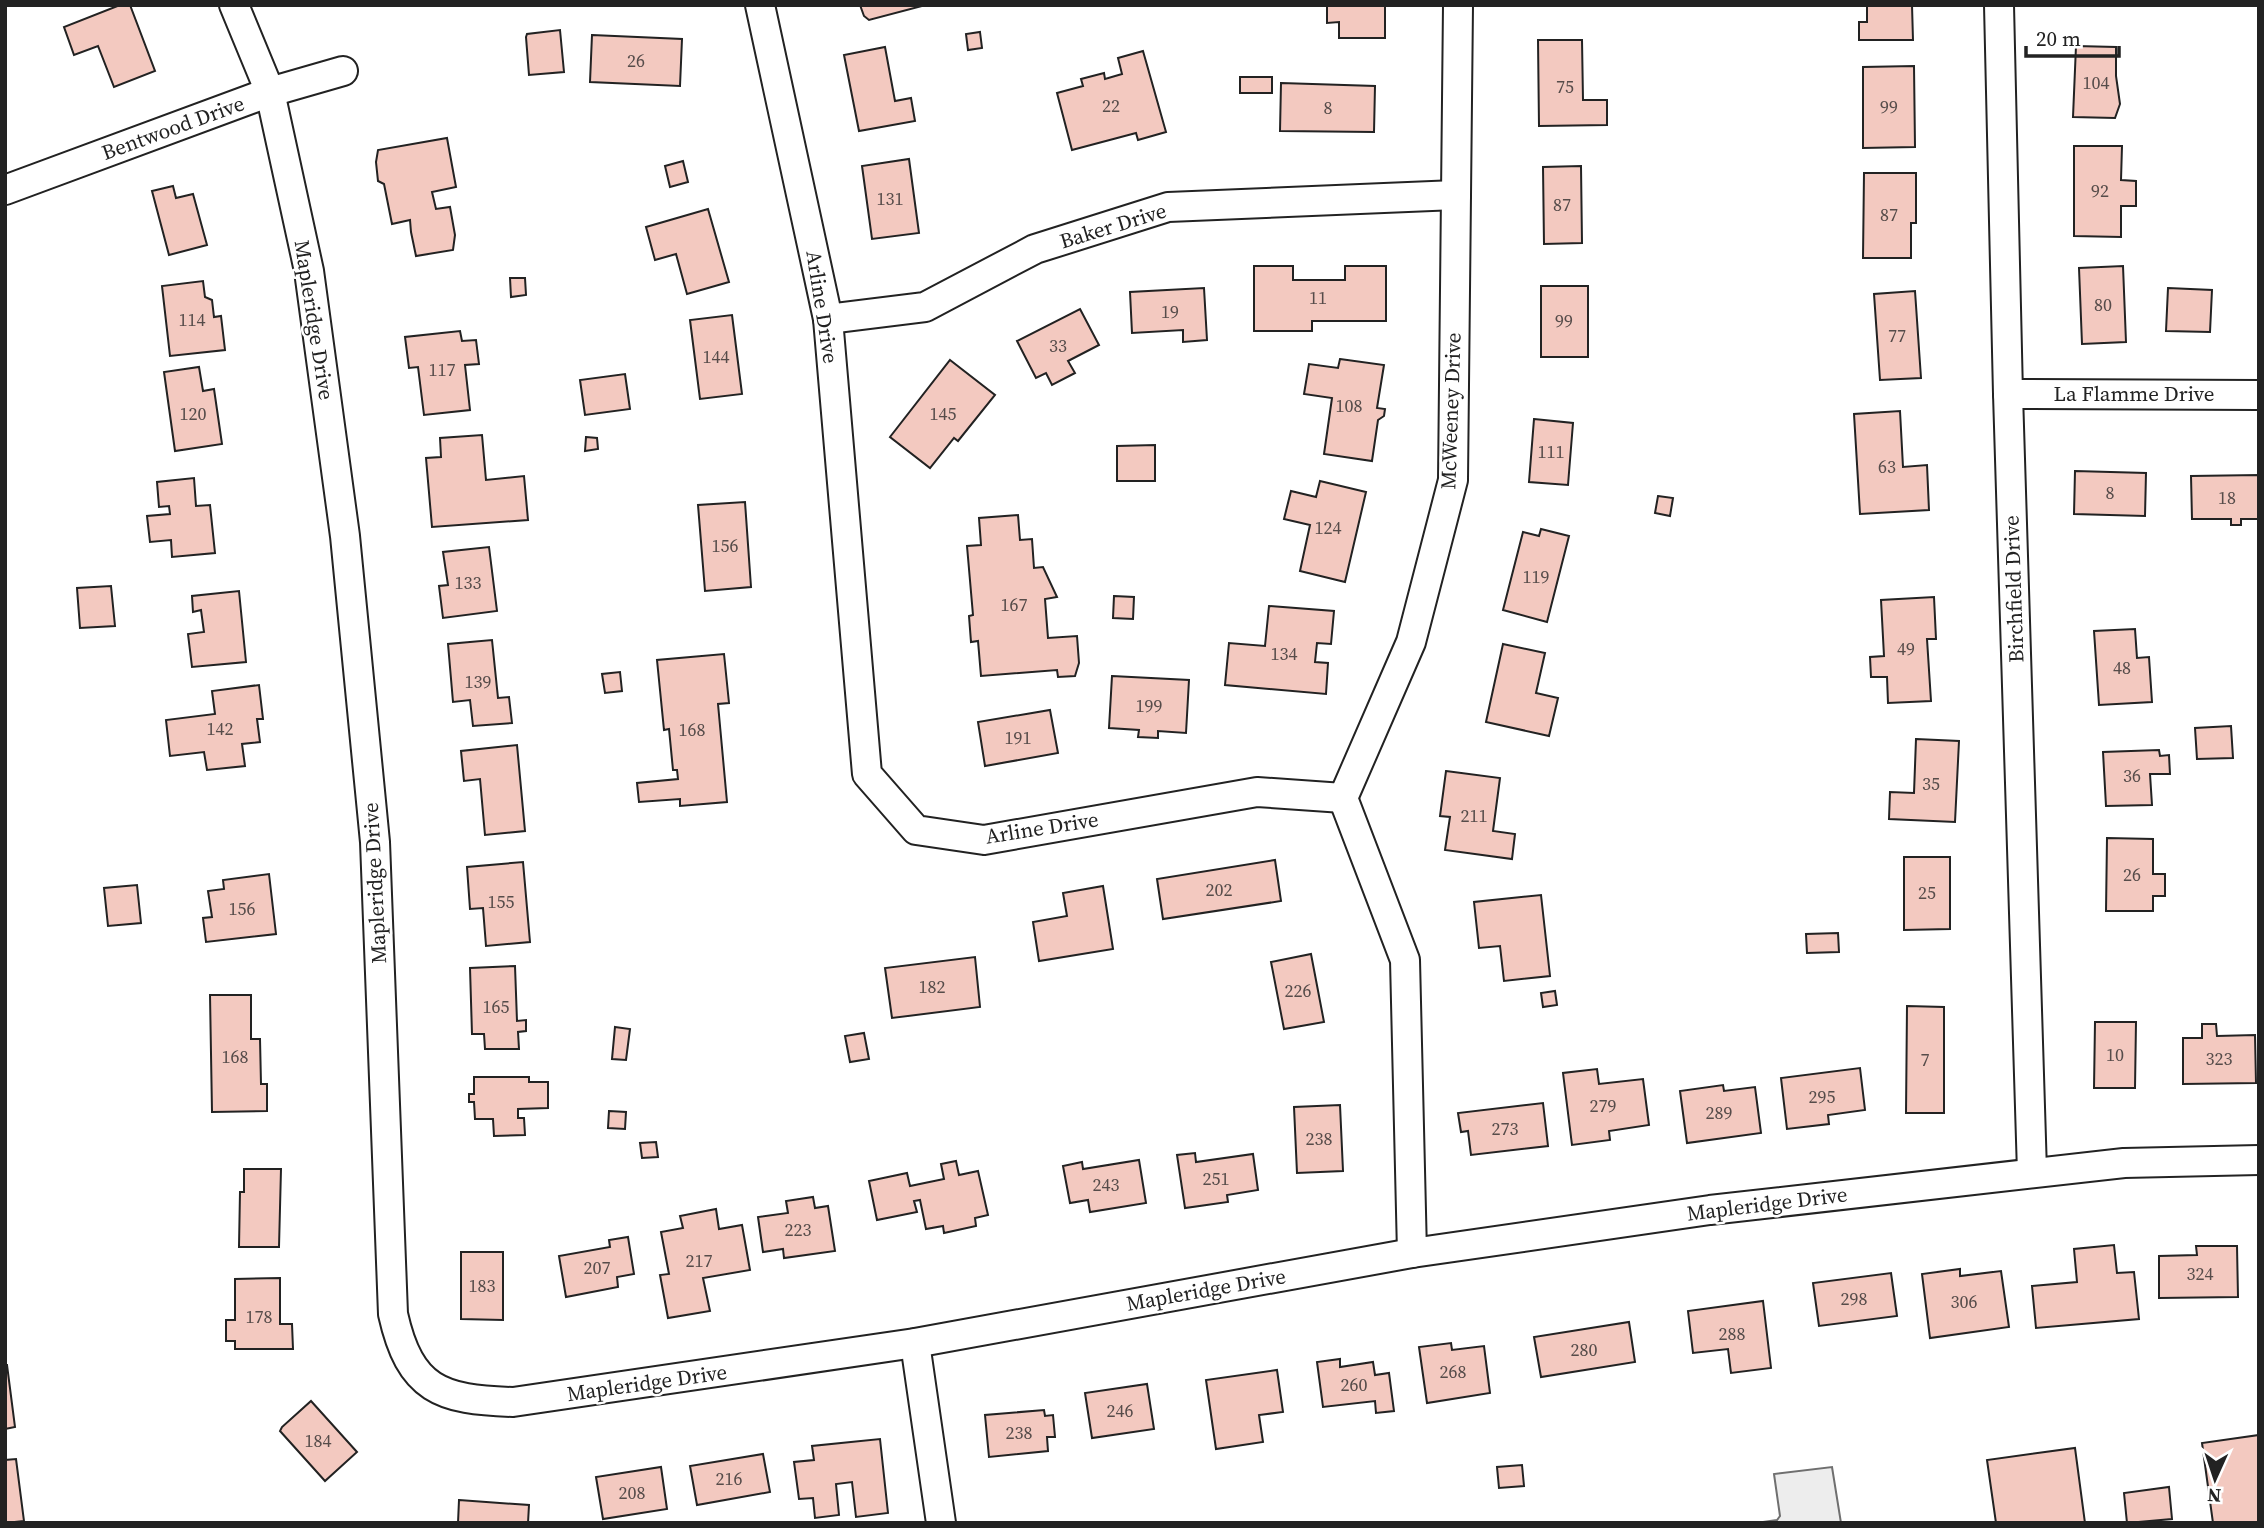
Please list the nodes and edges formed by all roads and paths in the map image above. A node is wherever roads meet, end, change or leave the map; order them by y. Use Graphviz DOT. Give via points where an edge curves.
graph roads {
  1 [pos="234,5"];
  2 [pos="760,5"];
  3 [pos="1458,5"];
  4 [pos="1999,5"];
  5 [pos="343,71"];
  6 [pos="270,92"];
  7 [pos="5,190"];
  8 [pos="1456,195"];
  9 [pos="828,319"];
  10 [pos="2008,394"];
  11 [pos="2259,395"];
  12 [pos="1343,798"];
  13 [pos="2259,1160"];
  14 [pos="2032,1172"];
  15 [pos="1412,1252"];
  16 [pos="915,1343"];
  17 [pos="941,1523"];
  1 -- 6 [label="street, Mapleridge Drive"];
  2 -- 9 [label="street, Arline Drive"];
  3 -- 8 [label="street, McWeeney Drive"];
  4 -- 10 [label="street, Birchfield Drive"];
  5 -- 6 [label="street, Bentwood Drive"];
  6 -- 7 [label="street, Bentwood Drive"];
  6 -- 16 [label="street, Mapleridge Drive" via="309,271 345,536 375,842 393,1314 400,1344 424,1380 446,1395 513,1402"];
  8 -- 9 [label="street, Baker Drive" via="1167,207 1035,249 925,307"];
  8 -- 12 [label="street, McWeeney Drive" via="1453,480 1411,642"];
  9 -- 12 [label="street, Arline Drive" via="867,775 916,830 984,840 1257,792"];
  10 -- 11 [label="street, La Flamme Drive"];
  10 -- 14 [label="street, Birchfield Drive"];
  12 -- 15 [label="street" via="1405,960"];
  13 -- 14 [label="street, Mapleridge Drive" via="2124,1163"];
  14 -- 15 [label="street, Mapleridge Drive" via="1710,1210"];
  15 -- 16 [label="street, Mapleridge Drive"];
  16 -- 17 [label="street"];
}
